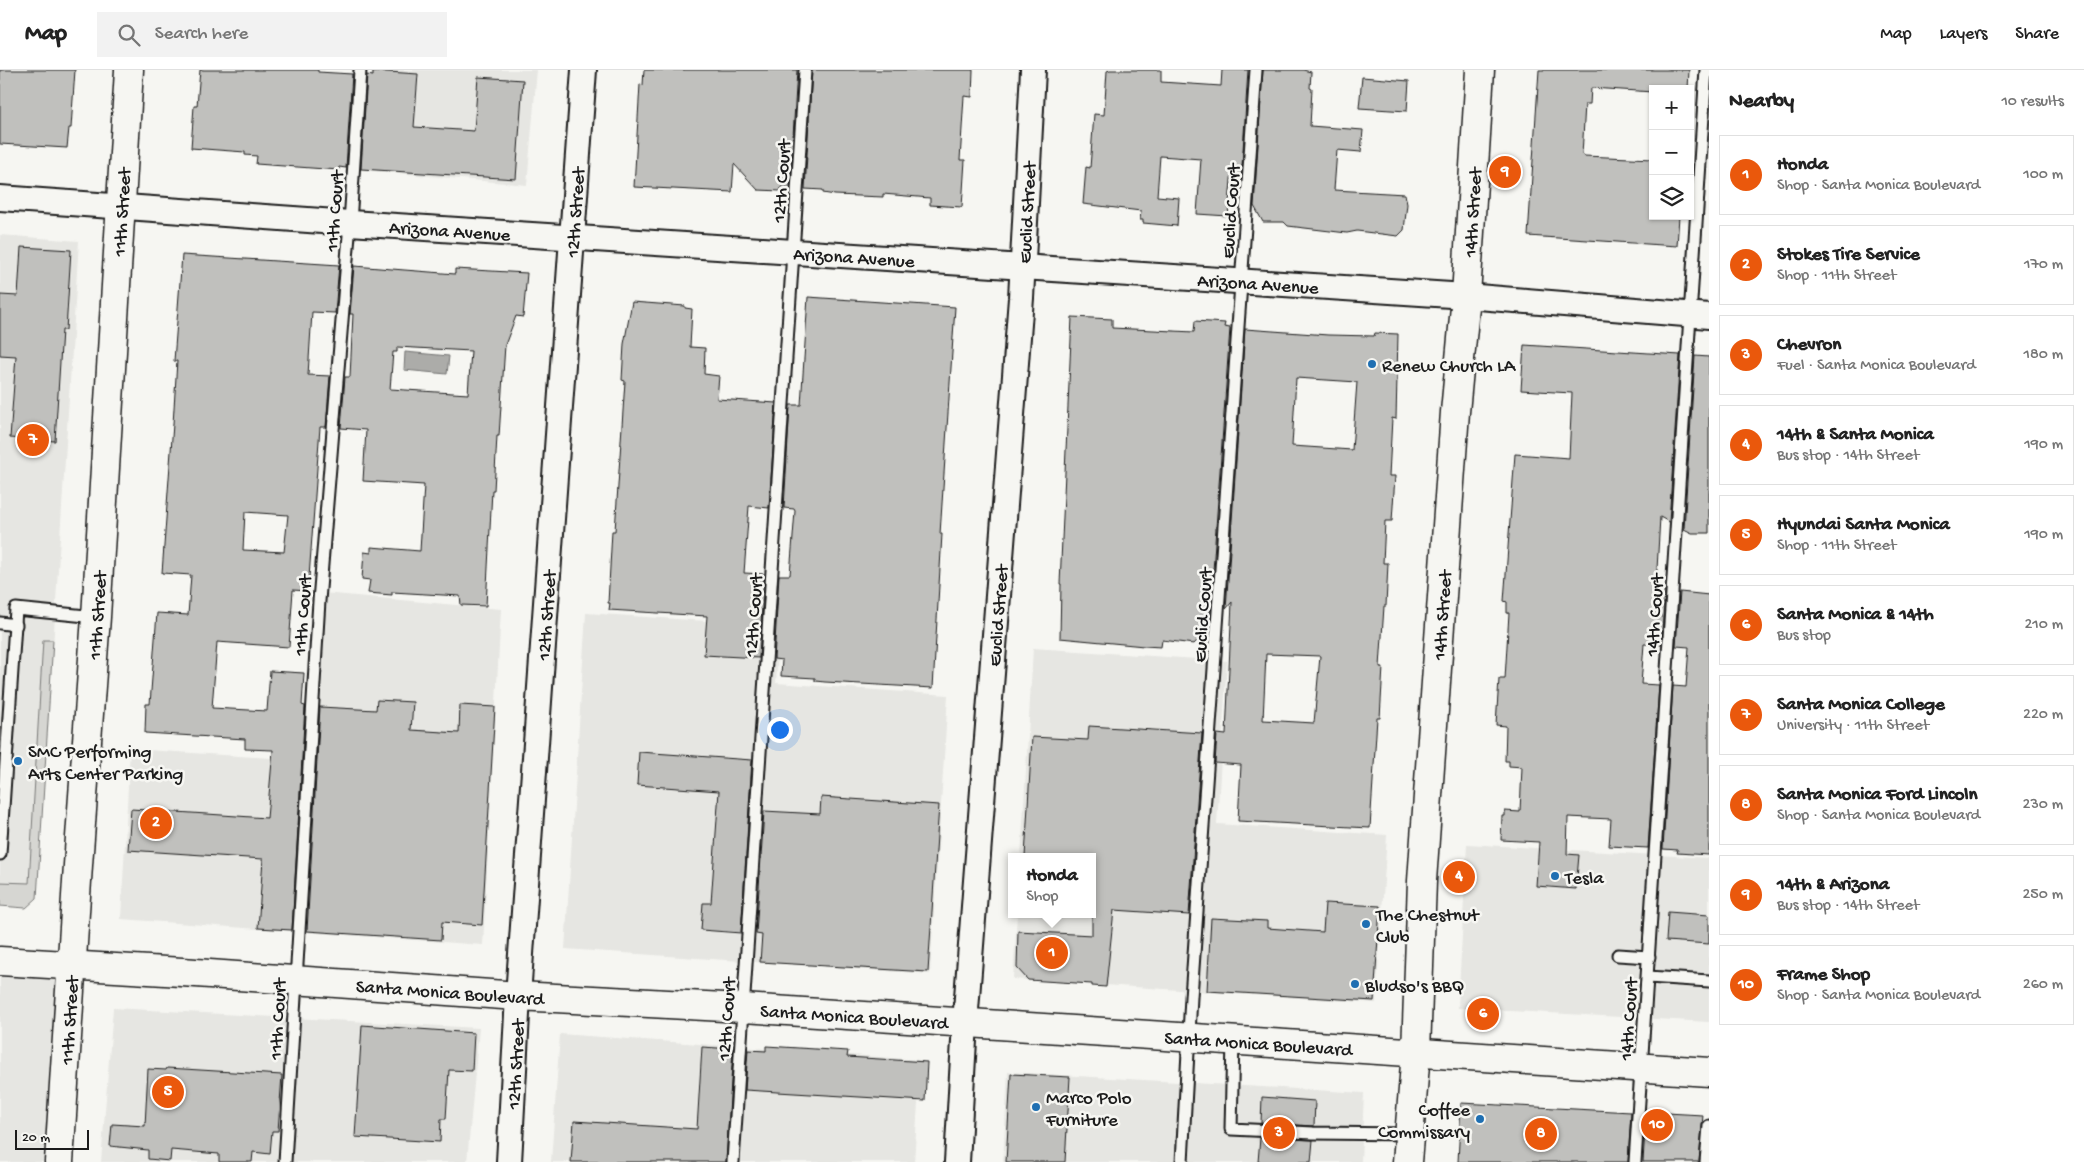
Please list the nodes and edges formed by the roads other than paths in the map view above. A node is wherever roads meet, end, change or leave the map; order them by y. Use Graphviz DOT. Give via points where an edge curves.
graph roads {
  1 [pos="128,70"];
  2 [pos="360,70"];
  3 [pos="584,70"];
  4 [pos="805,70"];
  5 [pos="1034,70"];
  6 [pos="1256,70"];
  7 [pos="1480,70"];
  8 [pos="1706,70"];
  9 [pos="0,198"];
  10 [pos="120,206"];
  11 [pos="350,223"];
  12 [pos="574,238"];
  13 [pos="793,253"];
  14 [pos="1022,268"];
  15 [pos="1242,282"];
  16 [pos="1466,296"];
  17 [pos="1700,316"];
  18 [pos="96,617"];
  19 [pos="0,623"];
  20 [pos="16,625"];
  21 [pos="0,854"];
  22 [pos="1618,955"];
  23 [pos="1649,957"];
  24 [pos="0,961"];
  25 [pos="72,965"];
  26 [pos="1648,977"];
  27 [pos="296,979"];
  28 [pos="1709,980"];
  29 [pos="518,996"];
  30 [pos="743,1008"];
  31 [pos="965,1023"];
  32 [pos="1188,1038"];
  33 [pos="1233,1040"];
  34 [pos="1416,1052"];
  35 [pos="1642,1067"];
  36 [pos="1709,1072"];
  37 [pos="1709,1126"];
  38 [pos="1410,1134"];
  39 [pos="59,1162"];
  40 [pos="285,1162"];
  41 [pos="509,1162"];
  42 [pos="733,1162"];
  43 [pos="957,1162"];
  44 [pos="1182,1162"];
  45 [pos="1407,1162"];
  46 [pos="1635,1162"];
  47 [pos="1706,1162"];
  1 -- 10 [label="street, 11th Street"];
  2 -- 11 [label="lane, 11th Court"];
  3 -- 12 [label="street, 12th Street"];
  4 -- 13 [label="lane, 12th Court"];
  5 -- 14 [label="street, Euclid Street"];
  6 -- 15 [label="lane, Euclid Court"];
  7 -- 16 [label="street, 14th Street"];
  8 -- 17 [label="lane, 14th Court"];
  9 -- 10 [label="street, Arizona Avenue"];
  10 -- 11 [label="street, Arizona Avenue"];
  10 -- 18 [label="street, 11th Street"];
  11 -- 12 [label="street, Arizona Avenue"];
  11 -- 27 [label="lane, 11th Court" via="319,601"];
  12 -- 13 [label="street, Arizona Avenue"];
  12 -- 29 [label="street, 12th Street"];
  13 -- 14 [label="street, Arizona Avenue"];
  13 -- 30 [label="lane, 12th Court"];
  14 -- 15 [label="street, Arizona Avenue"];
  14 -- 31 [label="street, Euclid Street"];
  15 -- 16 [label="street, Arizona Avenue"];
  15 -- 32 [label="lane, Euclid Court"];
  16 -- 17 [label="street, Arizona Avenue"];
  16 -- 34 [label="street, 14th Street" via="1422,881"];
  17 -- 23 [label="lane, 14th Court"];
  18 -- 20 [label="lane" via="16,609"];
  18 -- 25 [label="street, 11th Street"];
  19 -- 20 [label="lane"];
  20 -- 21 [label="lane"];
  22 -- 23 [label="lane"];
  23 -- 26 [label="lane, 14th Court"];
  24 -- 25 [label="street, Santa Monica Boulevard"];
  25 -- 27 [label="street, Santa Monica Boulevard"];
  25 -- 39 [label="street, 11th Street"];
  26 -- 28 [label="lane"];
  26 -- 35 [label="lane, 14th Court"];
  27 -- 29 [label="street, Santa Monica Boulevard"];
  27 -- 40 [label="lane, 11th Court"];
  29 -- 30 [label="street, Santa Monica Boulevard"];
  29 -- 41 [label="street, 12th Street"];
  30 -- 31 [label="street, Santa Monica Boulevard"];
  30 -- 42 [label="lane, 12th Court"];
  31 -- 32 [label="street, Santa Monica Boulevard"];
  31 -- 43 [label="street, Euclid Street"];
  32 -- 33 [label="street, Santa Monica Boulevard"];
  32 -- 44 [label="lane, Euclid Court"];
  33 -- 34 [label="street, Santa Monica Boulevard"];
  33 -- 38 [label="lane" via="1231,1129"];
  34 -- 35 [label="street, Santa Monica Boulevard"];
  34 -- 38 [label="street, 14th Street"];
  35 -- 36 [label="street, Santa Monica Boulevard"];
  35 -- 46 [label="lane, 14th Court"];
  37 -- 47 [label="lane"];
  38 -- 45 [label="street, 14th Street"];
}
